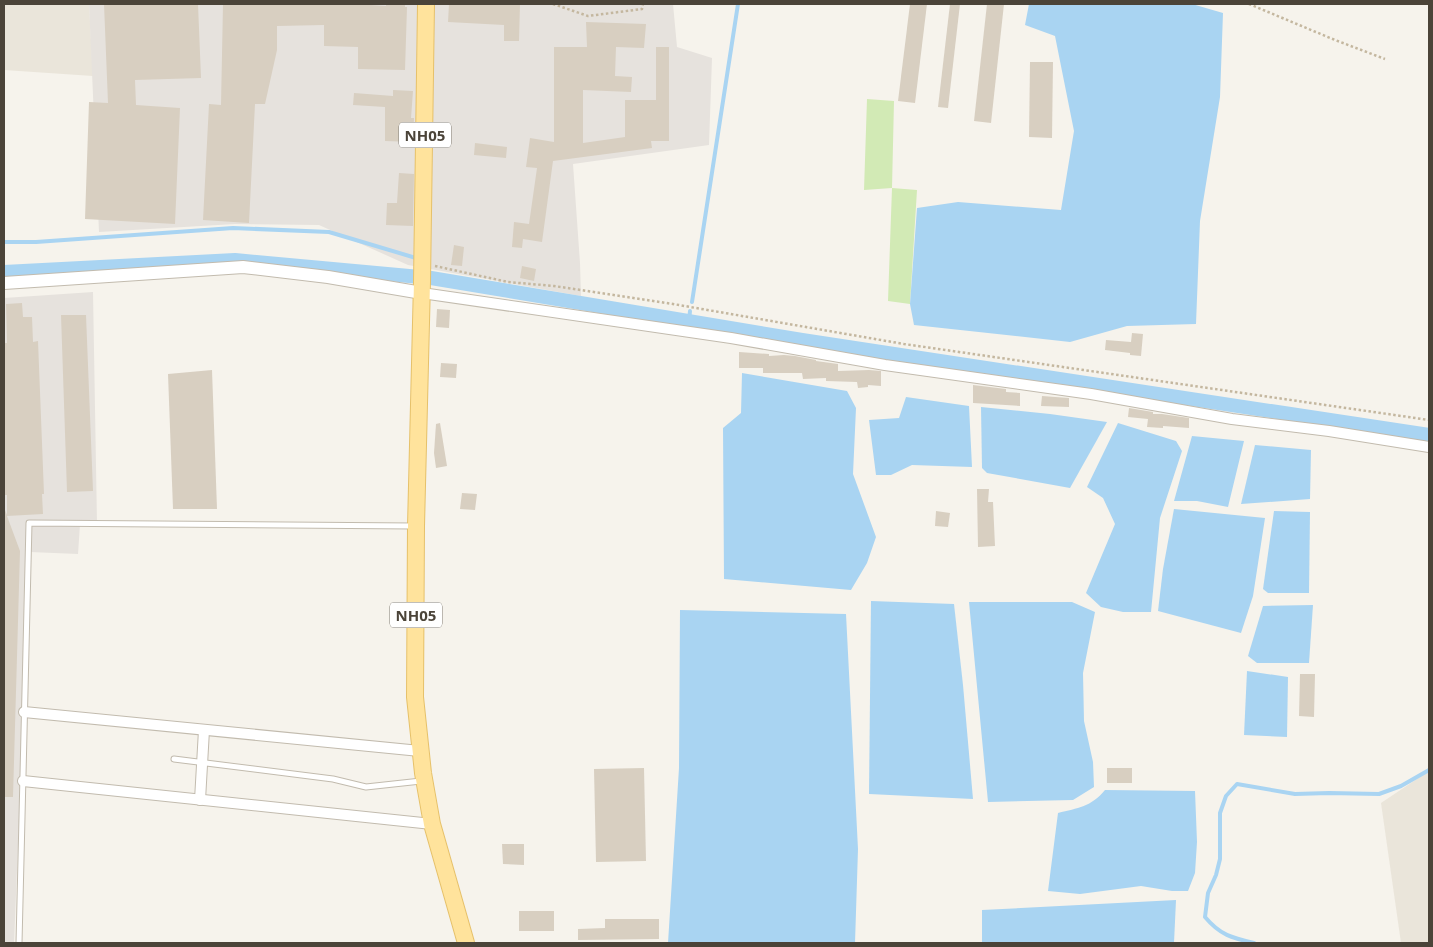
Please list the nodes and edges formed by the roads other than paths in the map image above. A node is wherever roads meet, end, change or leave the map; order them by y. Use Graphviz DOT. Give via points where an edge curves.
graph roads {
  1 [pos="426,4"];
  2 [pos="422,275"];
  3 [pos="4,282"];
  4 [pos="1429,447"];
  5 [pos="416,526"];
  6 [pos="24,712"];
  7 [pos="204,730"];
  8 [pos="420,751"];
  9 [pos="174,759"];
  10 [pos="202,762"];
  11 [pos="23,781"];
  12 [pos="424,781"];
  13 [pos="200,800"];
  14 [pos="432,824"];
  15 [pos="19,943"];
  16 [pos="466,943"];
  1 -- 2 [label="main road, NH05"];
  2 -- 3 [label="street" via="328,277 243,268"];
  2 -- 4 [label="street" via="885,366 1091,394 1232,419"];
  2 -- 5 [label="main road, NH05"];
  5 -- 6 [label="lane" via="29,523"];
  5 -- 8 [label="main road, NH05" via="415,697"];
  6 -- 7 [label="street"];
  6 -- 11 [label="lane"];
  7 -- 8 [label="street"];
  7 -- 10 [label="street"];
  8 -- 12 [label="main road, NH05"];
  9 -- 10 [label="lane"];
  10 -- 12 [label="lane" via="333,779 366,787"];
  10 -- 13 [label="street"];
  11 -- 13 [label="street"];
  11 -- 15 [label="lane"];
  12 -- 14 [label="main road, NH05"];
  13 -- 14 [label="street"];
  14 -- 16 [label="main road, NH05"];
}
